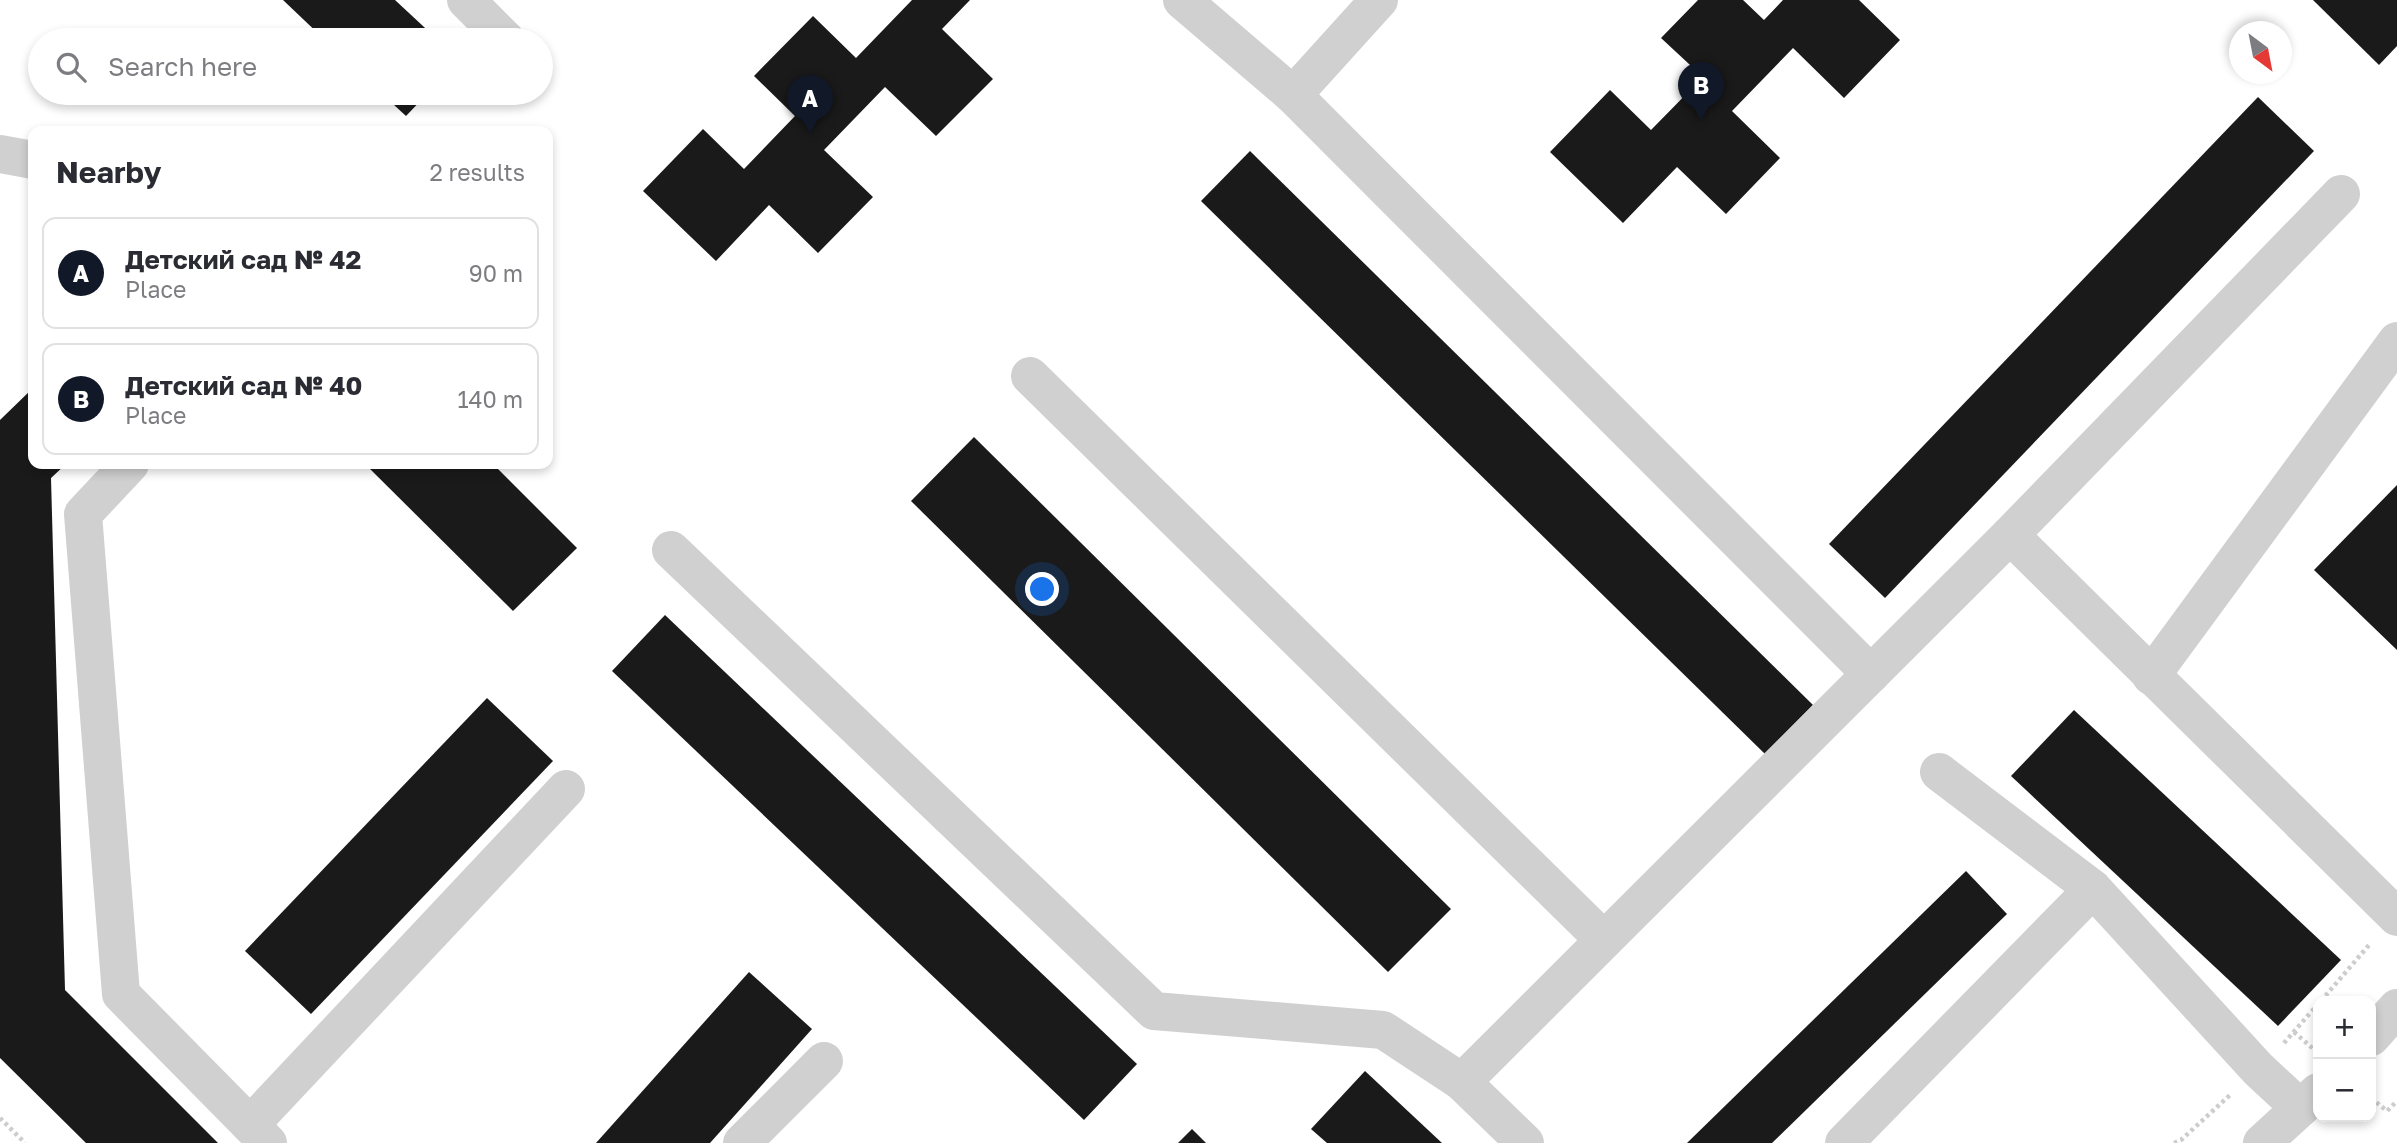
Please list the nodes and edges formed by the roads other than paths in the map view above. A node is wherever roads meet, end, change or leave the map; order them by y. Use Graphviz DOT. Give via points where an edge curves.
graph roads {
  1 [pos="466,0"];
  2 [pos="1182,0"];
  3 [pos="1379,0"];
  4 [pos="494,28"];
  5 [pos="1293,95"];
  6 [pos="0,154"];
  7 [pos="28,159"];
  8 [pos="2341,194"];
  9 [pos="2397,341"];
  10 [pos="1030,376"];
  11 [pos="125,469"];
  12 [pos="2010,535"];
  13 [pos="671,550"];
  14 [pos="1871,674"];
  15 [pos="2151,676"];
  16 [pos="1939,772"];
  17 [pos="566,789"];
  18 [pos="2093,889"];
  19 [pos="2396,916"];
  20 [pos="1604,940"];
  21 [pos="2397,1008"];
  22 [pos="2376,1031"];
  23 [pos="824,1061"];
  24 [pos="1462,1082"];
  25 [pos="2309,1100"];
  26 [pos="259,1134"];
  27 [pos="742,1143"];
  28 [pos="1525,1143"];
  29 [pos="1844,1143"];
  30 [pos="2262,1143"];
  1 -- 4 [label="street"];
  2 -- 5 [label="street"];
  3 -- 5 [label="street"];
  5 -- 14 [label="street"];
  6 -- 7 [label="street"];
  8 -- 12 [label="street"];
  9 -- 15 [label="street"];
  10 -- 20 [label="street"];
  11 -- 26 [label="street" via="83,514 121,994"];
  12 -- 14 [label="street"];
  12 -- 15 [label="street"];
  13 -- 24 [label="street" via="1154,1011 1383,1030"];
  14 -- 20 [label="street"];
  15 -- 19 [label="street"];
  16 -- 18 [label="street"];
  17 -- 26 [label="street"];
  18 -- 25 [label="street" via="2258,1069"];
  18 -- 29 [label="street"];
  20 -- 24 [label="street"];
  21 -- 22 [label="street"];
  23 -- 27 [label="street"];
  24 -- 28 [label="street"];
  25 -- 30 [label="street"];
}
